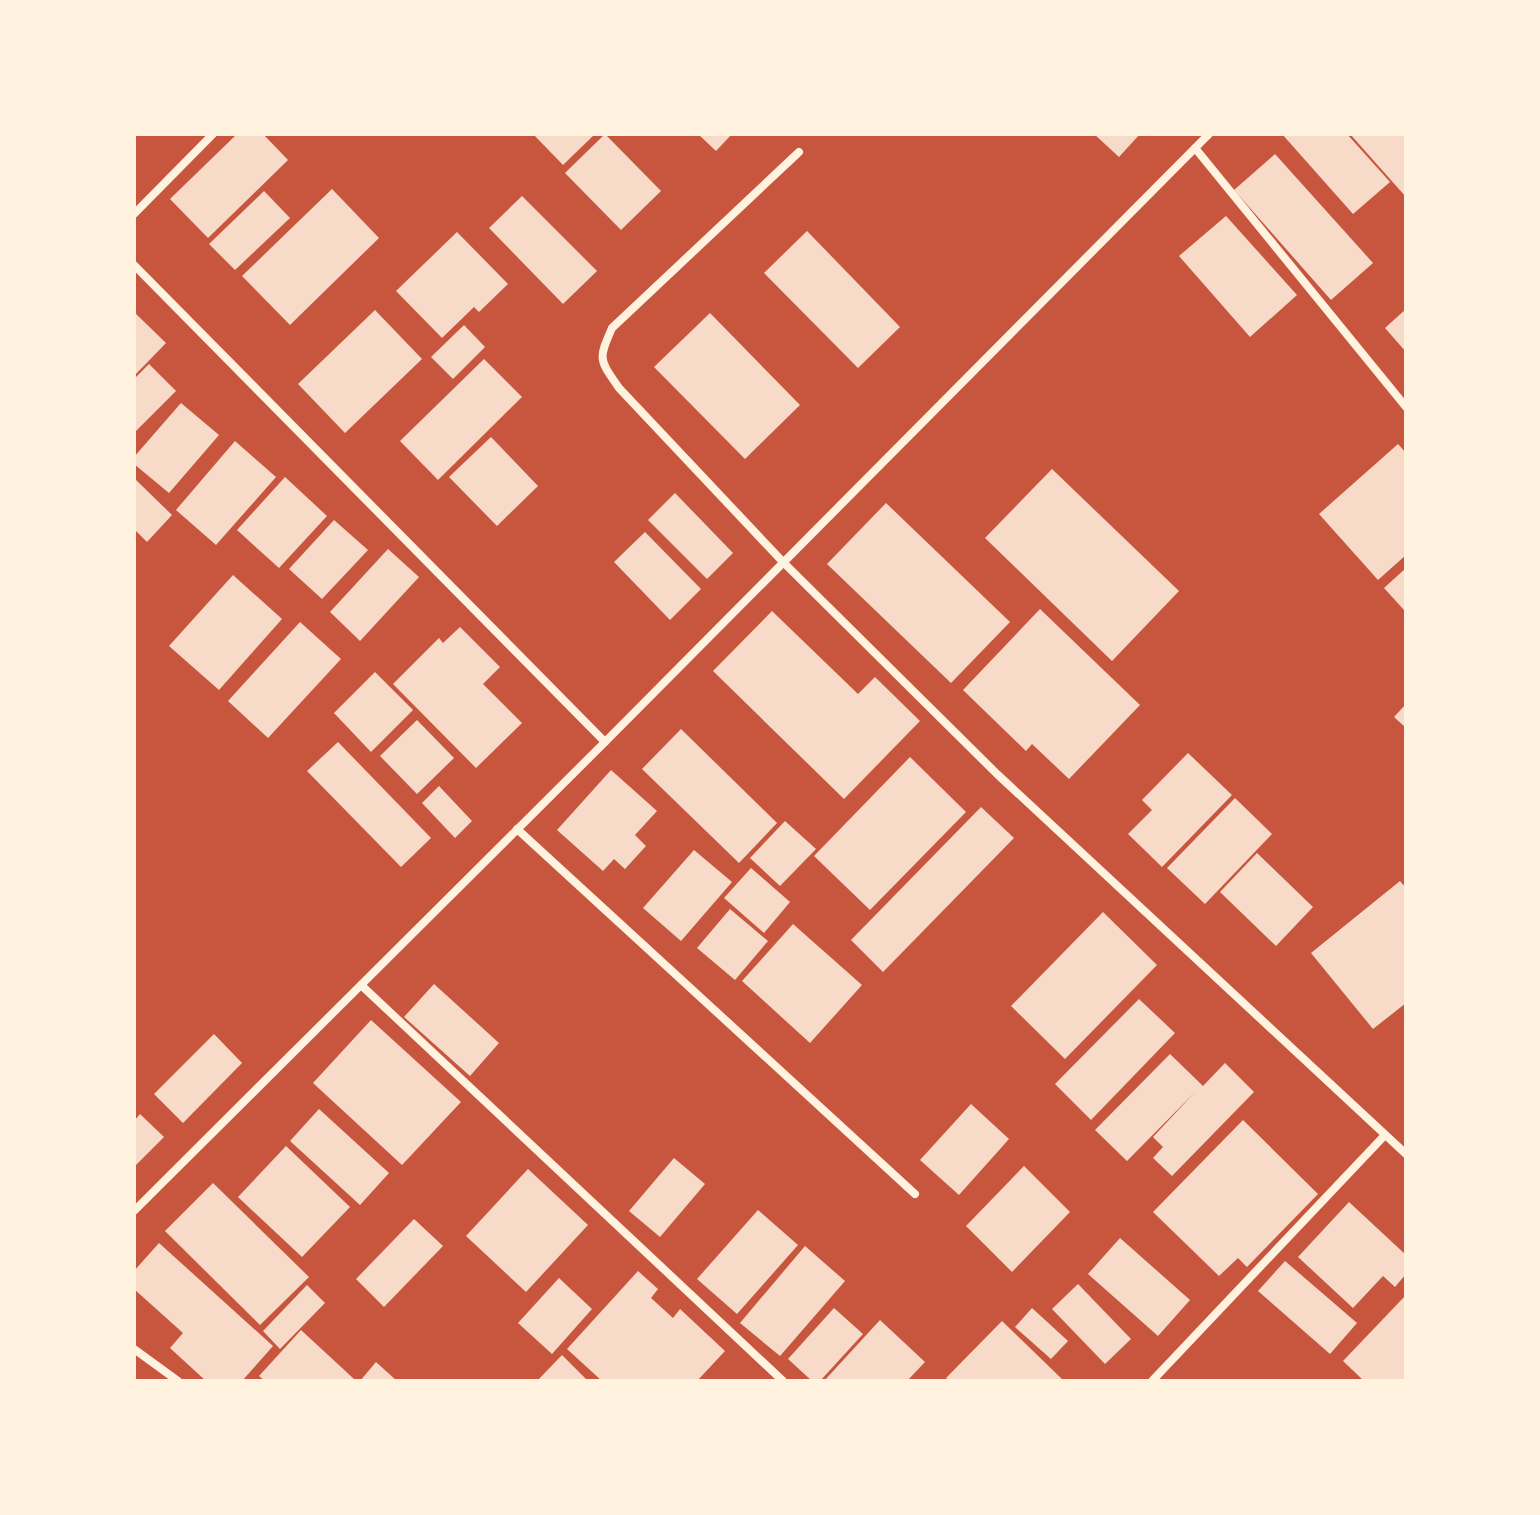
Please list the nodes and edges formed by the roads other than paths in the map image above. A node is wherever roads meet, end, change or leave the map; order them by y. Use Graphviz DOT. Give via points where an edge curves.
graph roads {
  1 [pos="213,134"];
  2 [pos="1209,134"];
  3 [pos="1195,148"];
  4 [pos="799,152"];
  5 [pos="134,214"];
  6 [pos="134,265"];
  7 [pos="1406,407"];
  8 [pos="783,562"];
  9 [pos="605,742"];
  10 [pos="517,829"];
  11 [pos="361,985"];
  12 [pos="1385,1135"];
  13 [pos="1406,1154"];
  14 [pos="915,1194"];
  15 [pos="134,1211"];
  16 [pos="134,1349"];
  17 [pos="178,1381"];
  18 [pos="783,1381"];
  19 [pos="1152,1381"];
  1 -- 5 [label="street"];
  2 -- 3 [label="street"];
  3 -- 7 [label="street"];
  3 -- 8 [label="street"];
  4 -- 8 [label="street" via="612,328 601,353 619,388"];
  6 -- 9 [label="street"];
  8 -- 9 [label="street"];
  8 -- 12 [label="street" via="997,774"];
  9 -- 10 [label="street"];
  10 -- 11 [label="street"];
  10 -- 14 [label="street"];
  11 -- 15 [label="street"];
  11 -- 18 [label="street"];
  12 -- 13 [label="street"];
  12 -- 19 [label="street"];
  16 -- 17 [label="street"];
}
